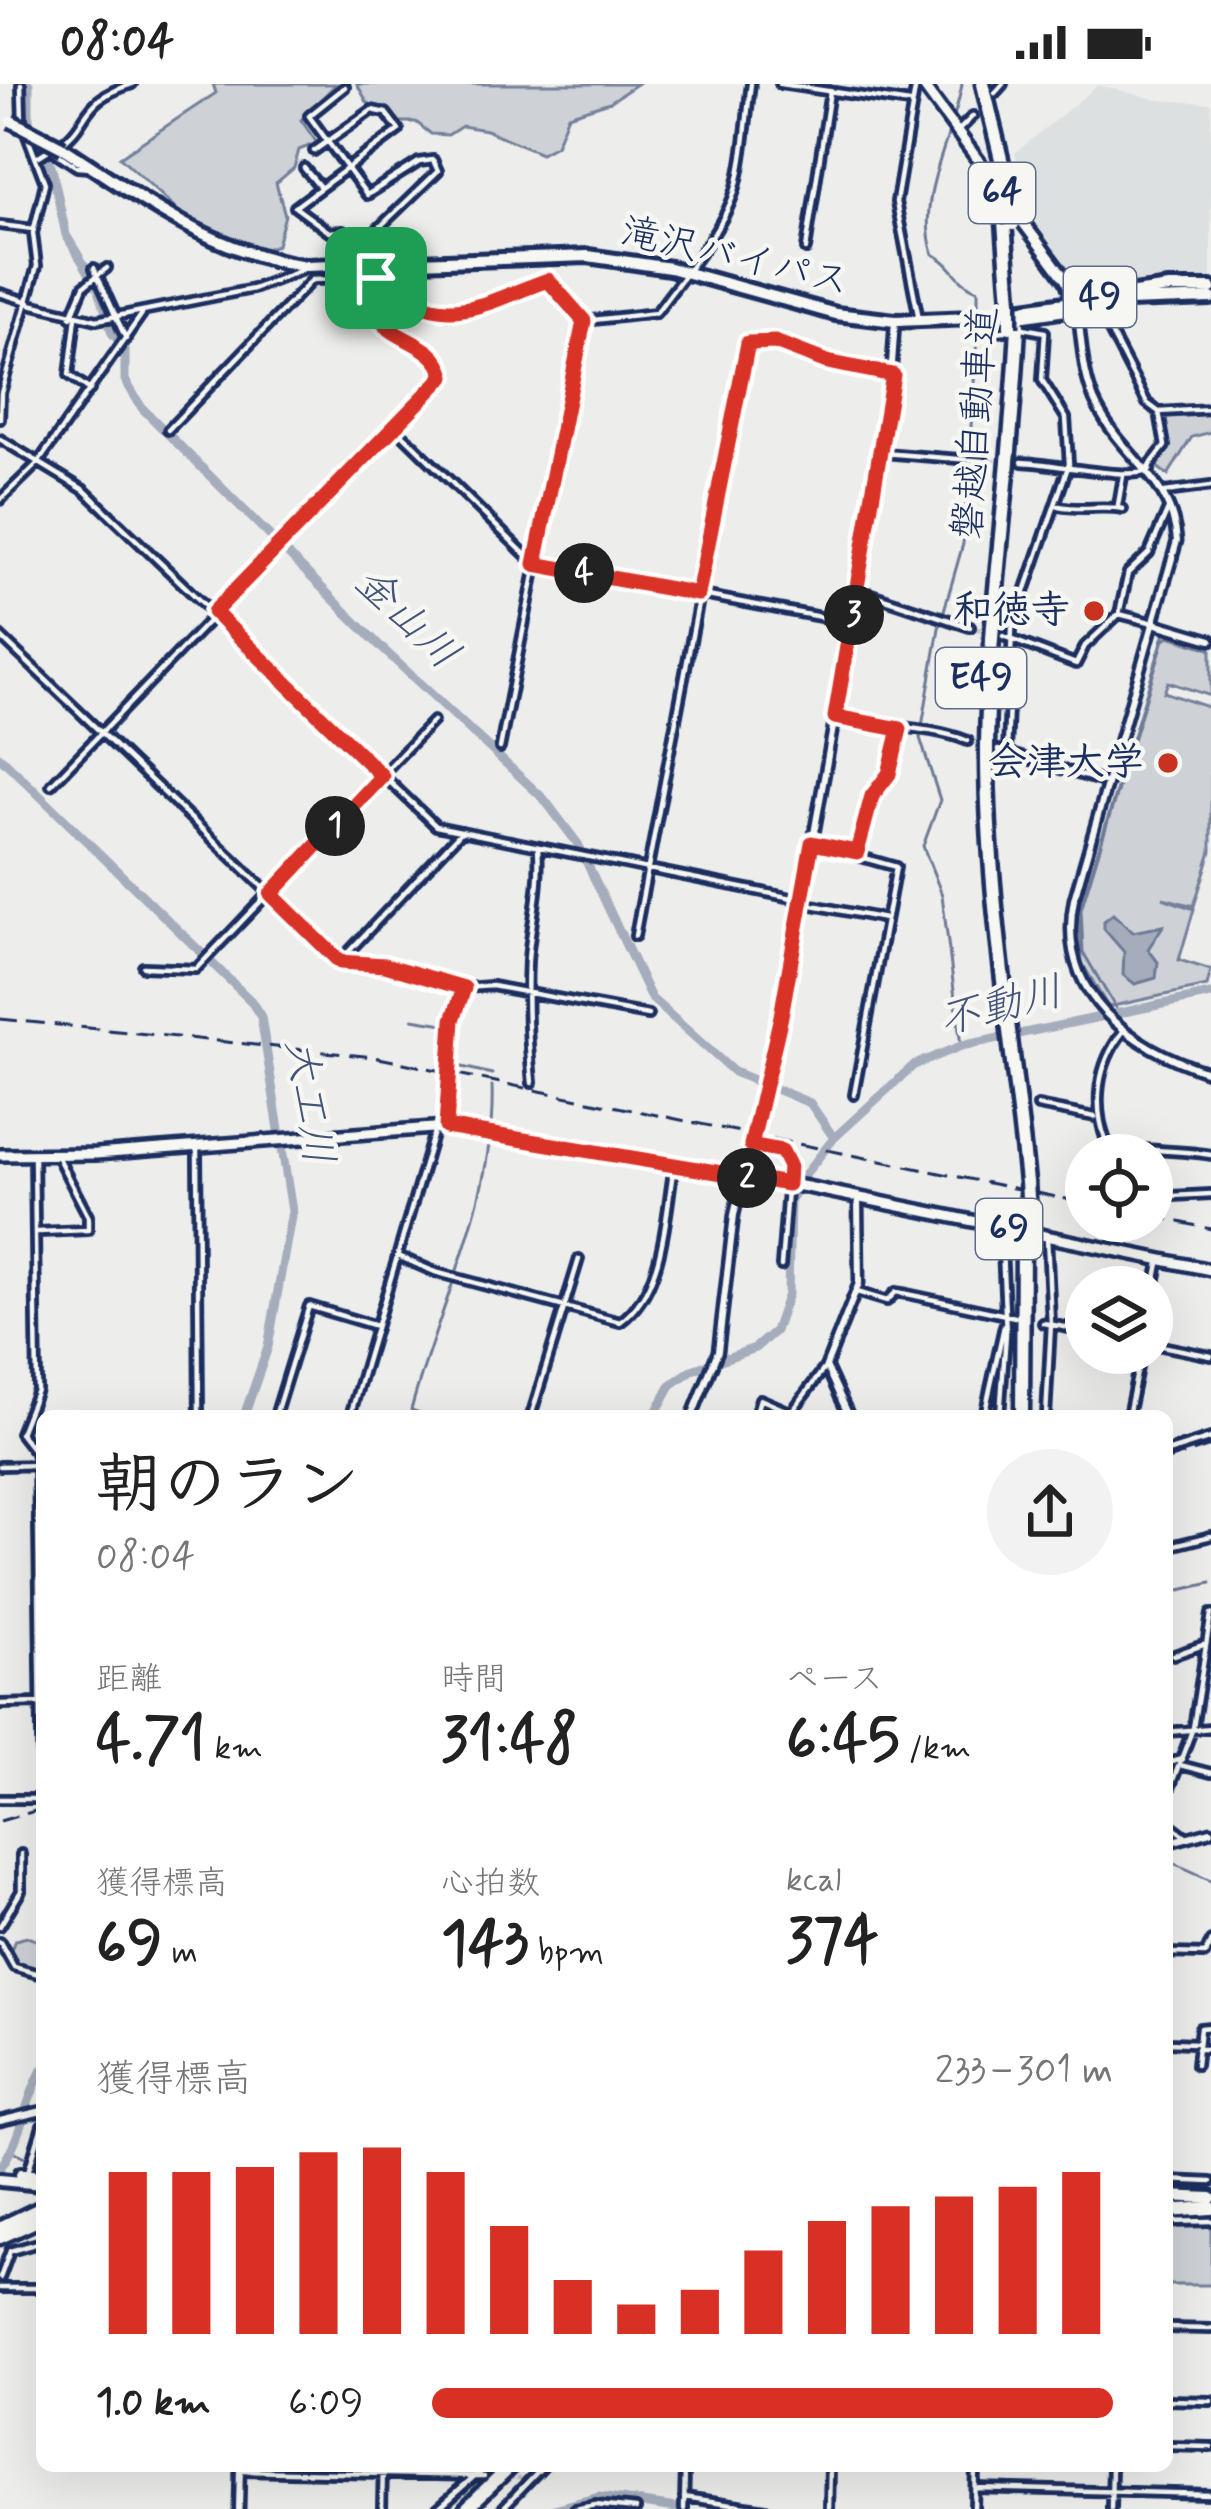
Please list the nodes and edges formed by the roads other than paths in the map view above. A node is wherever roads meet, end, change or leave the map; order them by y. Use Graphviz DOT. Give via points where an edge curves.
graph roads {
  1 [pos="21,84"];
  2 [pos="132,84"];
  3 [pos="751,84"];
  4 [pos="780,84"];
  5 [pos="919,84"];
  6 [pos="1004,84"];
  7 [pos="809,86"];
  8 [pos="345,87"];
  9 [pos="984,87"];
  10 [pos="830,91"];
  11 [pos="910,103"];
  12 [pos="85,116"];
  13 [pos="973,116"];
  14 [pos="6,119"];
  15 [pos="88,126"];
  16 [pos="957,132"];
  17 [pos="328,140"];
  18 [pos="58,149"];
  19 [pos="314,151"];
  20 [pos="39,156"];
  21 [pos="304,168"];
  22 [pos="348,169"];
  23 [pos="320,187"];
  24 [pos="0,225"];
  25 [pos="33,229"];
  26 [pos="359,247"];
  27 [pos="806,249"];
  28 [pos="313,266"];
  29 [pos="94,268"];
  30 [pos="107,268"];
  31 [pos="376,272"];
  32 [pos="682,272"];
  33 [pos="100,275"];
  34 [pos="1211,288"];
  35 [pos="0,293"];
  36 [pos="1211,298"];
  37 [pos="1014,300"];
  38 [pos="29,303"];
  39 [pos="1076,305"];
  40 [pos="1099,310"];
  41 [pos="142,314"];
  42 [pos="74,317"];
  43 [pos="115,318"];
  44 [pos="584,321"];
  45 [pos="895,321"];
  46 [pos="920,321"];
  47 [pos="1014,328"];
  48 [pos="983,333"];
  49 [pos="126,339"];
  50 [pos="893,375"];
  51 [pos="90,390"];
  52 [pos="1211,409"];
  53 [pos="1159,412"];
  54 [pos="0,419"];
  55 [pos="395,427"];
  56 [pos="168,430"];
  57 [pos="0,439"];
  58 [pos="883,453"];
  59 [pos="984,461"];
  60 [pos="1022,462"];
  61 [pos="38,463"];
  62 [pos="1069,464"];
  63 [pos="1149,469"];
  64 [pos="1123,476"];
  65 [pos="1211,486"];
  66 [pos="1165,492"];
  67 [pos="0,500"];
  68 [pos="1056,506"];
  69 [pos="1171,507"];
  70 [pos="535,564"];
  71 [pos="859,590"];
  72 [pos="698,594"];
  73 [pos="214,612"];
  74 [pos="1119,614"];
  75 [pos="853,623"];
  76 [pos="1157,624"];
  77 [pos="970,627"];
  78 [pos="0,636"];
  79 [pos="1003,636"];
  80 [pos="1011,639"];
  81 [pos="1211,640"];
  82 [pos="835,717"];
  83 [pos="433,721"];
  84 [pos="900,729"];
  85 [pos="101,730"];
  86 [pos="968,741"];
  87 [pos="500,748"];
  88 [pos="998,750"];
  89 [pos="1007,752"];
  90 [pos="382,776"];
  91 [pos="1109,783"];
  92 [pos="51,785"];
  93 [pos="462,831"];
  94 [pos="812,843"];
  95 [pos="538,848"];
  96 [pos="857,852"];
  97 [pos="645,870"];
  98 [pos="271,894"];
  99 [pos="803,902"];
  100 [pos="885,919"];
  101 [pos="635,936"];
  102 [pos="340,962"];
  103 [pos="143,967"];
  104 [pos="464,988"];
  105 [pos="527,993"];
  106 [pos="648,1015"];
  107 [pos="1122,1033"];
  108 [pos="1211,1073"];
  109 [pos="532,1083"];
  110 [pos="854,1095"];
  111 [pos="1039,1106"];
  112 [pos="1095,1117"];
  113 [pos="441,1127"];
  114 [pos="1105,1134"];
  115 [pos="197,1144"];
  116 [pos="751,1145"];
  117 [pos="1173,1151"];
  118 [pos="0,1155"];
  119 [pos="1211,1155"];
  120 [pos="34,1156"];
  121 [pos="57,1156"];
  122 [pos="674,1165"];
  123 [pos="742,1178"];
  124 [pos="789,1184"];
  125 [pos="1211,1194"];
  126 [pos="1173,1196"];
  127 [pos="859,1197"];
  128 [pos="1001,1227"];
  129 [pos="35,1232"];
  130 [pos="1047,1237"];
  131 [pos="398,1256"];
  132 [pos="579,1258"];
  133 [pos="1160,1259"];
  134 [pos="781,1266"];
  135 [pos="1159,1266"];
  136 [pos="1211,1270"];
  137 [pos="856,1292"];
  138 [pos="563,1307"];
  139 [pos="1006,1315"];
  140 [pos="1015,1317"];
  141 [pos="1047,1323"];
  142 [pos="376,1326"];
  143 [pos="1065,1327"];
  144 [pos="1173,1349"];
  145 [pos="1211,1356"];
  146 [pos="826,1366"];
  147 [pos="1137,1374"];
  148 [pos="199,1410"];
  149 [pos="277,1410"];
  150 [pos="352,1410"];
  151 [pos="532,1410"];
  152 [pos="695,1410"];
  153 [pos="757,1410"];
  154 [pos="788,1410"];
  155 [pos="798,1410"];
  156 [pos="846,1410"];
  157 [pos="985,1410"];
  158 [pos="1000,1410"];
  159 [pos="1025,1410"];
  160 [pos="1046,1410"];
  161 [pos="1129,1410"];
  162 [pos="1211,1438"];
  163 [pos="1173,1450"];
  164 [pos="36,1451"];
  165 [pos="36,1465"];
  166 [pos="0,1466"];
  167 [pos="1211,1536"];
  168 [pos="1173,1546"];
  169 [pos="1211,1614"];
  170 [pos="1205,1645"];
  171 [pos="1174,1654"];
  172 [pos="1201,1668"];
  173 [pos="1211,1670"];
  174 [pos="36,1703"];
  175 [pos="0,1704"];
  176 [pos="1211,1714"];
  177 [pos="1208,1728"];
  178 [pos="1192,1729"];
  179 [pos="1173,1731"];
  180 [pos="1173,1762"];
  181 [pos="1181,1762"];
  182 [pos="1211,1773"];
  183 [pos="1173,1781"];
  184 [pos="0,1799"];
  185 [pos="36,1799"];
  186 [pos="1173,1827"];
  187 [pos="1211,1831"];
  188 [pos="1187,1838"];
  189 [pos="1173,1842"];
  190 [pos="21,1854"];
  191 [pos="0,1926"];
  192 [pos="1211,1941"];
  193 [pos="0,1942"];
  194 [pos="1173,1953"];
  195 [pos="36,1973"];
  196 [pos="1211,2027"];
  197 [pos="1173,2043"];
  198 [pos="1197,2046"];
  199 [pos="1211,2049"];
  200 [pos="1196,2065"];
  201 [pos="36,2113"];
  202 [pos="0,2121"];
  203 [pos="36,2145"];
  204 [pos="0,2176"];
  205 [pos="26,2176"];
  206 [pos="36,2178"];
  207 [pos="1173,2180"];
  208 [pos="1211,2182"];
  209 [pos="1173,2204"];
  210 [pos="1211,2204"];
  211 [pos="36,2211"];
  212 [pos="36,2221"];
  213 [pos="1211,2221"];
  214 [pos="1173,2222"];
  215 [pos="0,2228"];
  216 [pos="0,2237"];
  217 [pos="36,2244"];
  218 [pos="0,2278"];
  219 [pos="0,2288"];
  220 [pos="36,2288"];
  221 [pos="1173,2328"];
  222 [pos="1211,2329"];
  223 [pos="1173,2400"];
  224 [pos="1211,2401"];
  225 [pos="1173,2446"];
  226 [pos="1211,2447"];
  227 [pos="240,2472"];
  228 [pos="383,2472"];
  229 [pos="415,2472"];
  230 [pos="482,2472"];
  231 [pos="504,2472"];
  232 [pos="521,2472"];
  233 [pos="537,2472"];
  234 [pos="685,2472"];
  235 [pos="830,2472"];
  236 [pos="975,2472"];
  237 [pos="1112,2472"];
  238 [pos="480,2476"];
  239 [pos="530,2479"];
  240 [pos="975,2488"];
  241 [pos="1111,2492"];
  242 [pos="1211,2494"];
  243 [pos="684,2503"];
  244 [pos="239,2508"];
  245 [pos="382,2509"];
  246 [pos="437,2509"];
  247 [pos="466,2509"];
  248 [pos="477,2509"];
  249 [pos="502,2509"];
  250 [pos="575,2509"];
  251 [pos="636,2509"];
  252 [pos="766,2509"];
  253 [pos="830,2509"];
  254 [pos="974,2509"];
  255 [pos="1111,2509"];
  1 -- 20 [label="street" via="20,115"];
  2 -- 12 [label="street" via="97,97"];
  3 -- 32 [label="street" via="735,191 707,248"];
  4 -- 7 [label="street"];
  5 -- 11 [label="street"];
  5 -- 16 [label="main road, 64"];
  6 -- 9 [label="street"];
  7 -- 10 [label="street"];
  8 -- 17 [label="street" via="309,116"];
  9 -- 37 [label="highway, 磐越自動車道 / E49, bridge"];
  9 -- 37 [label="highway, 磐越自動車道 / E49, bridge" via="1013,224"];
  10 -- 11 [label="street"];
  10 -- 27 [label="street"];
  11 -- 46 [label="street" via="896,202"];
  12 -- 15 [label="street"];
  12 -- 18 [label="street"];
  13 -- 16 [label="street"];
  14 -- 18 [label="highway, 滝沢バイパス / 49, bridge"];
  16 -- 39 [label="main road, 64"];
  17 -- 19 [label="street"];
  17 -- 22 [label="street"];
  17 -- 22 [label="street" via="372,110 399,130"];
  18 -- 20 [label="street"];
  18 -- 28 [label="highway, 滝沢バイパス / 49" via="204,236 264,259"];
  20 -- 25 [label="street" via="45,183"];
  21 -- 23 [label="street"];
  22 -- 23 [label="street"];
  22 -- 26 [label="street" via="367,195 419,161 439,168"];
  23 -- 26 [label="street" via="295,206"];
  24 -- 25 [label="street"];
  25 -- 38 [label="street" via="38,256"];
  26 -- 28 [label="street"];
  26 -- 31 [label="street"];
  28 -- 31 [label="highway, 滝沢バイパス / 49"];
  28 -- 41 [label="street"];
  29 -- 33 [label="street"];
  30 -- 33 [label="street"];
  31 -- 32 [label="highway, 滝沢バイパス / 49" via="563,255"];
  31 -- 44 [label="street" via="406,300 449,314 548,280"];
  31 -- 55 [label="street" via="379,321 444,372"];
  31 -- 56 [label="street" via="312,280"];
  32 -- 44 [label="street" via="656,313"];
  32 -- 45 [label="highway, 滝沢バイパス / 49"];
  33 -- 42 [label="street" via="84,286"];
  33 -- 43 [label="street"];
  34 -- 39 [label="highway, 滝沢バイパス / 49"];
  35 -- 38 [label="street"];
  36 -- 39 [label="highway, 滝沢バイパス / 49"];
  37 -- 47 [label="highway, 磐越自動車道 / E49, bridge"];
  38 -- 42 [label="street"];
  38 -- 54 [label="street"];
  39 -- 46 [label="highway, 滝沢バイパス / 49"];
  39 -- 63 [label="street" via="1097,406"];
  40 -- 53 [label="street"];
  41 -- 43 [label="street"];
  41 -- 49 [label="street"];
  42 -- 43 [label="street"];
  42 -- 51 [label="street" via="70,375"];
  43 -- 49 [label="street"];
  44 -- 70 [label="street"];
  45 -- 46 [label="highway, 滝沢バイパス / 49"];
  45 -- 50 [label="street"];
  47 -- 48 [label="street"];
  47 -- 62 [label="street" via="1046,332 1042,380 1066,418"];
  47 -- 159 [label="highway, 磐越自動車道 / E49, bridge" via="980,730 983,854 1027,1241"];
  49 -- 51 [label="street"];
  50 -- 58 [label="street"];
  50 -- 72 [label="street" via="775,342 748,343"];
  51 -- 61 [label="street"];
  52 -- 53 [label="street"];
  53 -- 63 [label="street" via="1165,446"];
  55 -- 70 [label="street"];
  55 -- 73 [label="street"];
  57 -- 61 [label="street"];
  58 -- 59 [label="street"];
  58 -- 71 [label="street"];
  60 -- 62 [label="street"];
  61 -- 67 [label="street"];
  61 -- 73 [label="street" via="84,490"];
  62 -- 64 [label="street"];
  62 -- 68 [label="street"];
  63 -- 64 [label="street"];
  63 -- 66 [label="street"];
  64 -- 68 [label="street" via="1120,509"];
  65 -- 66 [label="street"];
  66 -- 69 [label="street"];
  68 -- 80 [label="street"];
  69 -- 74 [label="street" via="1149,554 1128,573"];
  69 -- 76 [label="street" via="1177,547"];
  70 -- 72 [label="street"];
  70 -- 87 [label="street"];
  71 -- 75 [label="street"];
  71 -- 77 [label="street"];
  72 -- 75 [label="street"];
  72 -- 97 [label="street"];
  73 -- 85 [label="street"];
  73 -- 90 [label="street"];
  74 -- 76 [label="street"];
  74 -- 80 [label="street" via="1074,665"];
  75 -- 82 [label="street"];
  76 -- 81 [label="street"];
  76 -- 91 [label="street"];
  78 -- 85 [label="street"];
  79 -- 80 [label="street"];
  80 -- 89 [label="street"];
  82 -- 84 [label="street"];
  82 -- 94 [label="street"];
  83 -- 90 [label="street"];
  84 -- 86 [label="street"];
  84 -- 96 [label="street"];
  85 -- 92 [label="street"];
  85 -- 98 [label="street"];
  88 -- 89 [label="street"];
  89 -- 91 [label="street"];
  90 -- 93 [label="street" via="431,823"];
  90 -- 98 [label="street"];
  91 -- 107 [label="street" via="1070,927 1076,966"];
  93 -- 95 [label="street"];
  93 -- 102 [label="street"];
  94 -- 96 [label="street"];
  94 -- 99 [label="street"];
  95 -- 97 [label="street"];
  95 -- 105 [label="street"];
  96 -- 100 [label="street" via="896,867"];
  97 -- 99 [label="street"];
  97 -- 101 [label="street"];
  98 -- 102 [label="street"];
  98 -- 103 [label="street" via="196,969"];
  99 -- 100 [label="street"];
  99 -- 116 [label="street"];
  100 -- 110 [label="street"];
  102 -- 104 [label="street" via="385,965"];
  104 -- 105 [label="street"];
  104 -- 113 [label="street"];
  105 -- 106 [label="street"];
  105 -- 109 [label="street"];
  107 -- 108 [label="street"];
  107 -- 112 [label="street" via="1106,1059"];
  111 -- 112 [label="street"];
  112 -- 114 [label="street"];
  113 -- 115 [label="main road, 69"];
  113 -- 122 [label="main road, 69"];
  113 -- 131 [label="street"];
  115 -- 121 [label="main road, 69"];
  115 -- 148 [label="street"];
  116 -- 123 [label="street"];
  116 -- 124 [label="street" via="782,1151"];
  117 -- 119 [label="street"];
  118 -- 120 [label="main road, 69"];
  120 -- 121 [label="main road, 69"];
  120 -- 129 [label="street"];
  121 -- 129 [label="street" via="88,1230"];
  122 -- 123 [label="main road, 69"];
  122 -- 138 [label="street" via="655,1269 632,1312 620,1322"];
  123 -- 124 [label="main road, 69"];
  123 -- 152 [label="street" via="718,1351"];
  124 -- 127 [label="main road, 69"];
  124 -- 134 [label="street"];
  125 -- 126 [label="street"];
  127 -- 128 [label="main road, 69"];
  127 -- 137 [label="street"];
  128 -- 130 [label="main road, 69"];
  128 -- 139 [label="street"];
  129 -- 164 [label="street" via="37,1397 20,1433"];
  130 -- 133 [label="main road, 69"];
  130 -- 141 [label="street"];
  131 -- 138 [label="street"];
  131 -- 142 [label="street"];
  132 -- 138 [label="street"];
  133 -- 135 [label="street"];
  133 -- 136 [label="main road, 69"];
  137 -- 139 [label="street" via="887,1301 896,1292"];
  137 -- 146 [label="street"];
  138 -- 151 [label="street"];
  139 -- 140 [label="street"];
  139 -- 157 [label="street"];
  139 -- 158 [label="street"];
  141 -- 143 [label="street"];
  141 -- 160 [label="street"];
  142 -- 149 [label="street" via="309,1306"];
  142 -- 150 [label="street"];
  144 -- 145 [label="street"];
  146 -- 155 [label="street"];
  146 -- 156 [label="street"];
  147 -- 161 [label="street"];
  153 -- 154 [label="street" via="760,1399"];
  162 -- 163 [label="street"];
  165 -- 166 [label="street"];
  167 -- 168 [label="street"];
  169 -- 170 [label="street"];
  170 -- 171 [label="street"];
  170 -- 172 [label="street"];
  172 -- 173 [label="street"];
  172 -- 178 [label="street"];
  174 -- 175 [label="street"];
  176 -- 177 [label="street"];
  177 -- 178 [label="street"];
  178 -- 179 [label="street"];
  178 -- 181 [label="street"];
  180 -- 181 [label="street"];
  181 -- 182 [label="street"];
  181 -- 183 [label="street"];
  184 -- 185 [label="street"];
  186 -- 188 [label="street"];
  187 -- 188 [label="street"];
  188 -- 189 [label="street"];
  190 -- 191 [label="street" via="21,1892"];
  192 -- 194 [label="street" via="1205,1954"];
  193 -- 195 [label="street" via="14,1967"];
  196 -- 198 [label="street" via="1200,2028"];
  197 -- 198 [label="street"];
  198 -- 199 [label="street"];
  198 -- 200 [label="street"];
  201 -- 202 [label="street"];
  203 -- 205 [label="street"];
  204 -- 205 [label="highway"];
  205 -- 206 [label="highway"];
  207 -- 208 [label="street"];
  209 -- 210 [label="highway"];
  211 -- 215 [label="highway"];
  212 -- 216 [label="highway"];
  213 -- 214 [label="street"];
  217 -- 218 [label="street" via="10,2251"];
  219 -- 220 [label="street"];
  221 -- 222 [label="street"];
  223 -- 224 [label="street"];
  225 -- 226 [label="street"];
  227 -- 244 [label="street"];
  228 -- 245 [label="street"];
  229 -- 238 [label="street"];
  230 -- 238 [label="street"];
  231 -- 247 [label="highway"];
  232 -- 239 [label="street"];
  232 -- 248 [label="highway"];
  233 -- 239 [label="street"];
  234 -- 243 [label="street"];
  235 -- 253 [label="street"];
  236 -- 240 [label="street"];
  237 -- 241 [label="street"];
  238 -- 246 [label="street"];
  239 -- 249 [label="street"];
  240 -- 241 [label="street"];
  240 -- 254 [label="street"];
  241 -- 242 [label="street"];
  241 -- 255 [label="street"];
  243 -- 252 [label="street"];
  250 -- 251 [label="street"];
}
